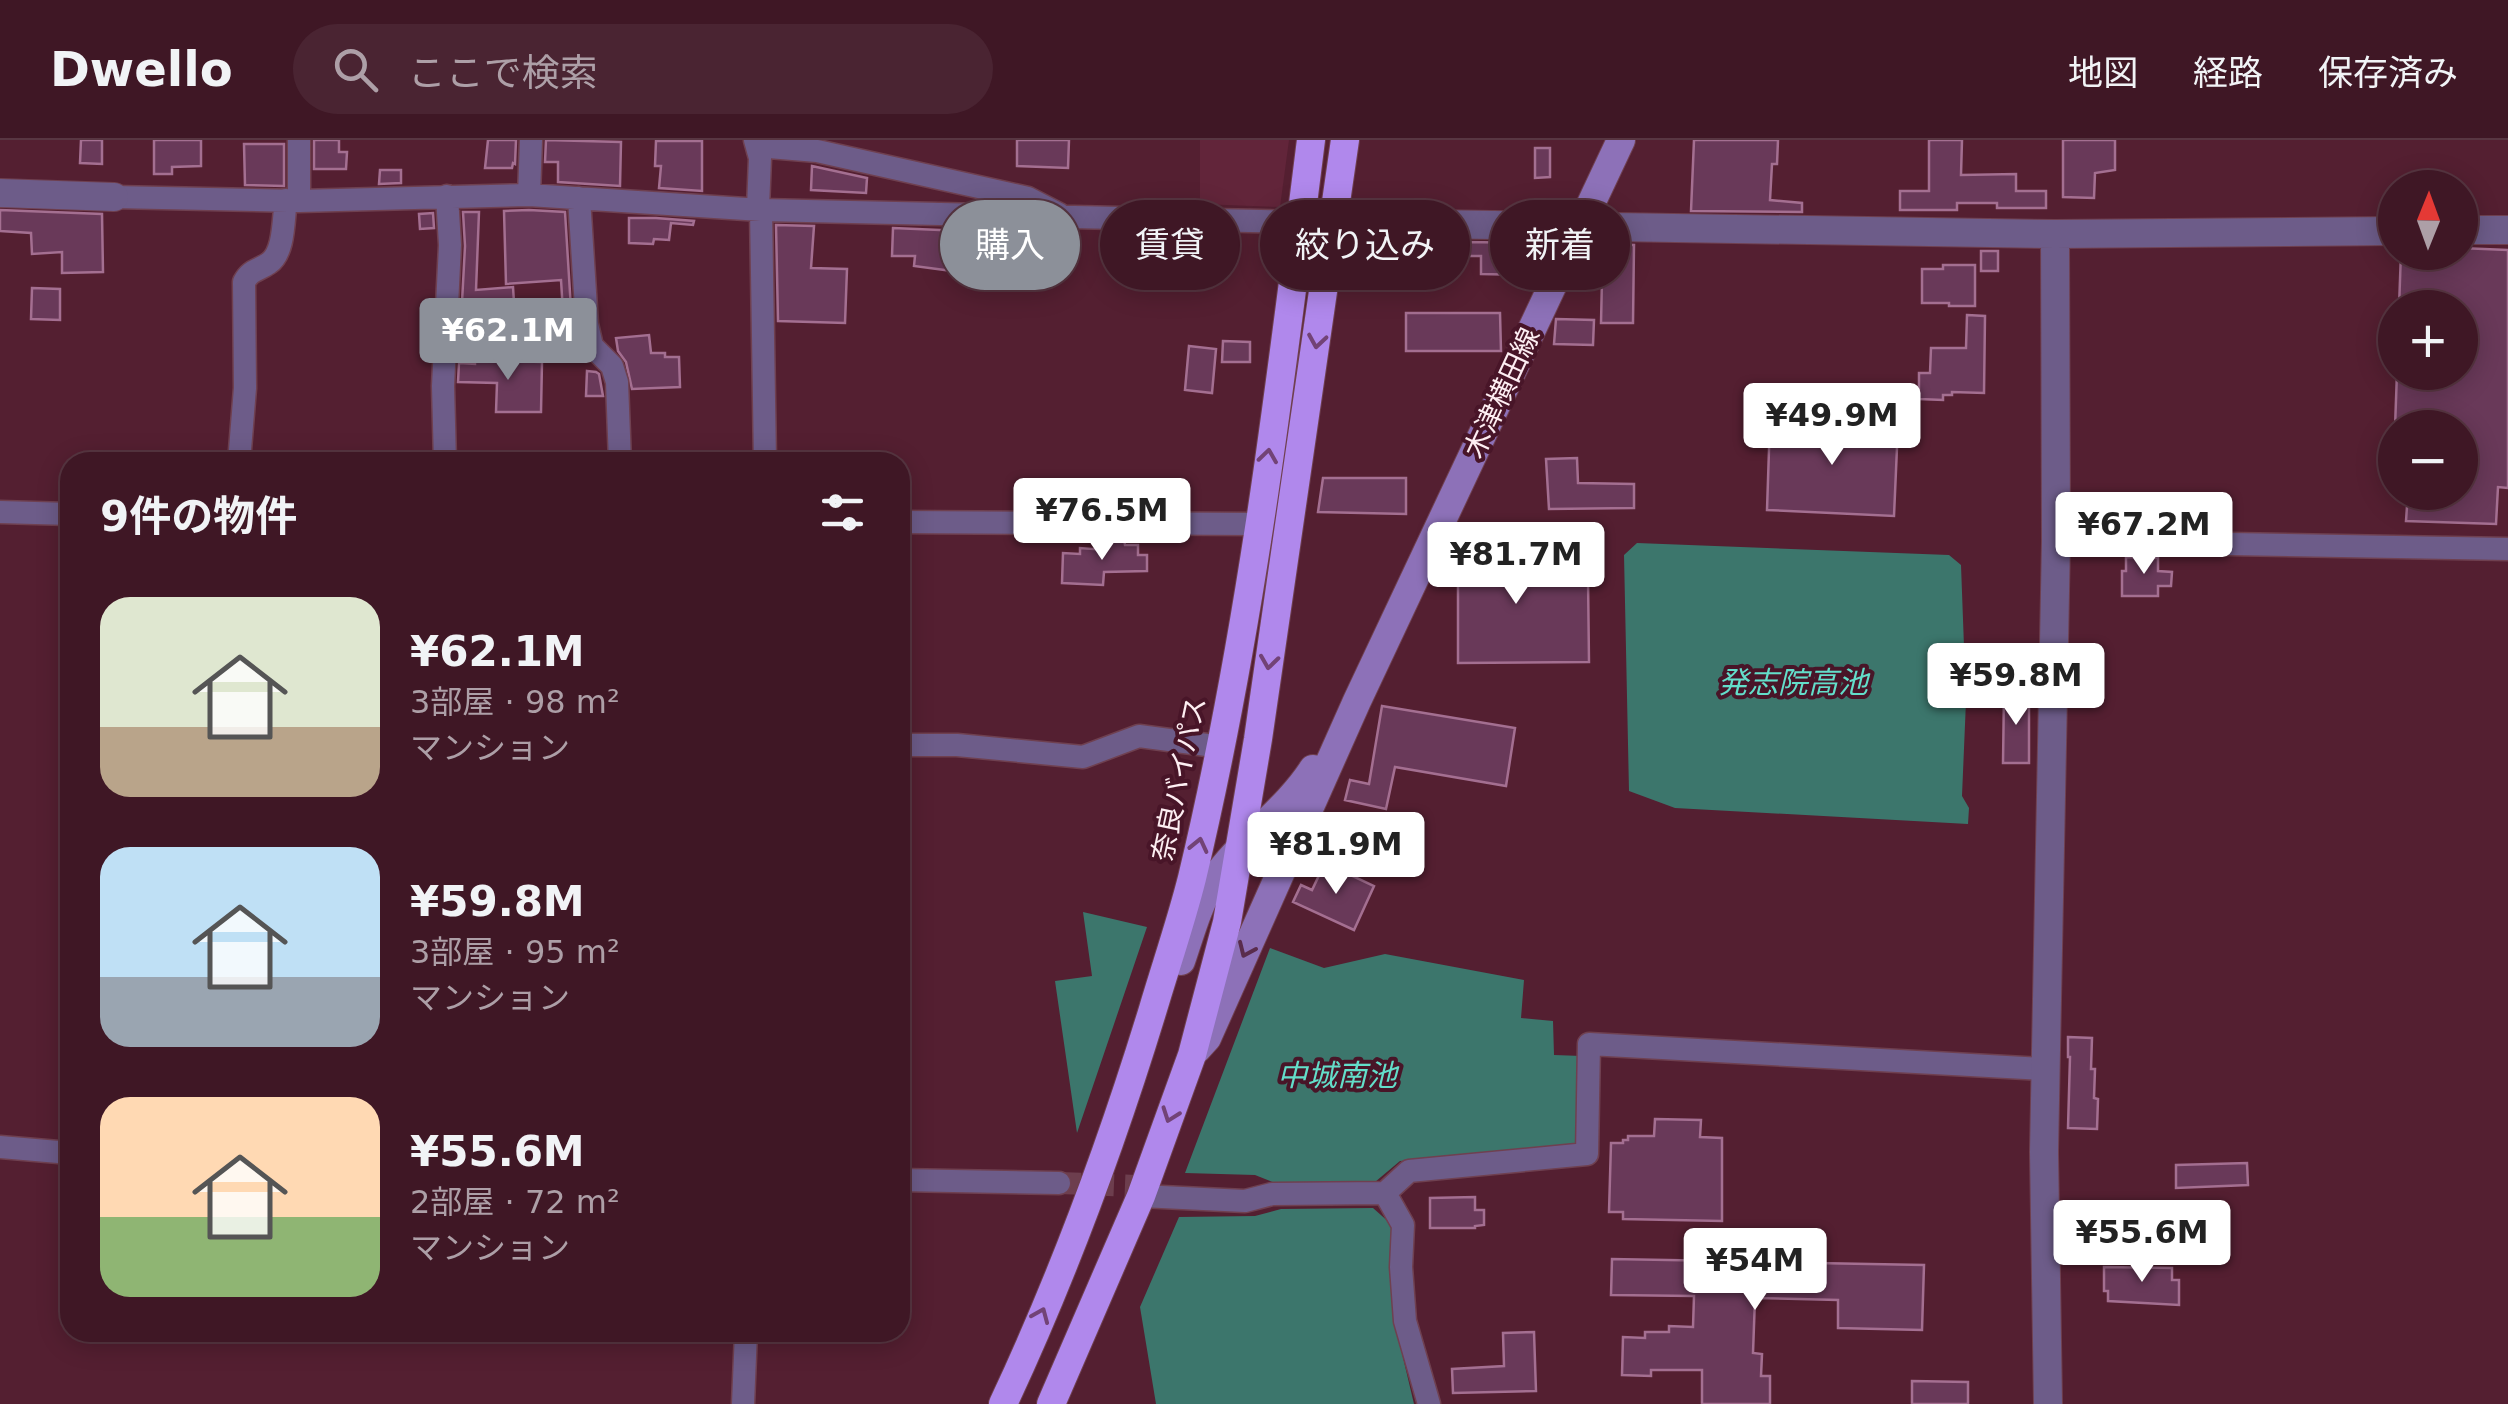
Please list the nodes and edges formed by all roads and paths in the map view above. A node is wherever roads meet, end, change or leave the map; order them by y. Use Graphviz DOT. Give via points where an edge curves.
graph roads {
  1 [pos="299,140"];
  2 [pos="531,140"];
  3 [pos="1310,140"];
  4 [pos="1345,140"];
  5 [pos="1621,140"];
  6 [pos="756,143"];
  7 [pos="817,146"];
  8 [pos="0,193"];
  9 [pos="530,195"];
  10 [pos="447,196"];
  11 [pos="114,197"];
  12 [pos="580,198"];
  13 [pos="292,200"];
  14 [pos="1032,200"];
  15 [pos="1303,200"];
  16 [pos="1337,200"];
  17 [pos="1592,200"];
  18 [pos="759,209"];
  19 [pos="940,214"];
  20 [pos="1080,217"];
  21 [pos="1260,221"];
  22 [pos="1630,227"];
  23 [pos="2478,230"];
  24 [pos="2508,230"];
  25 [pos="2378,231"];
  26 [pos="2055,234"];
  27 [pos="1291,290"];
  28 [pos="1324,290"];
  29 [pos="1550,290"];
  30 [pos="239,452"];
  31 [pos="446,452"];
  32 [pos="620,452"];
  33 [pos="765,452"];
  34 [pos="0,512"];
  35 [pos="60,514"];
  36 [pos="910,522"];
  37 [pos="1259,524"];
  38 [pos="2056,541"];
  39 [pos="2508,549"];
  40 [pos="1357,701"];
  41 [pos="910,745"];
  42 [pos="1222,746"];
  43 [pos="1241,846"];
  44 [pos="1144,1040"];
  45 [pos="1192,1055"];
  46 [pos="2045,1068"];
  47 [pos="0,1147"];
  48 [pos="60,1152"];
  49 [pos="910,1180"];
  50 [pos="1059,1183"];
  51 [pos="1178,1188"];
  52 [pos="1384,1193"];
  53 [pos="1272,1194"];
  54 [pos="1141,1196"];
  55 [pos="746,1342"];
  56 [pos="743,1404"];
  57 [pos="1003,1404"];
  58 [pos="1051,1404"];
  59 [pos="1429,1404"];
  60 [pos="2048,1404"];
  1 -- 13 [label="street"];
  2 -- 9 [label="street"];
  3 -- 15 [label="highway, 奈良バイパス"];
  4 -- 16 [label="highway"];
  5 -- 17 [label="main road, 木津横田線"];
  6 -- 7 [label="street"];
  6 -- 18 [label="street"];
  7 -- 14 [label="street"];
  8 -- 11 [label="street"];
  9 -- 10 [label="street"];
  9 -- 12 [label="street"];
  10 -- 13 [label="street"];
  10 -- 31 [label="street"];
  11 -- 13 [label="street"];
  12 -- 18 [label="street"];
  12 -- 32 [label="street" via="587,324 592,346 612,366 617,382"];
  13 -- 30 [label="street" via="272,262 250,271 244,282 246,388"];
  18 -- 19 [label="street"];
  18 -- 33 [label="street"];
  20 -- 21 [label="street"];
  22 -- 26 [label="street"];
  23 -- 24 [label="street"];
  25 -- 26 [label="street"];
  26 -- 38 [label="street"];
  37 -- 27 [label="highway, 奈良バイパス, one-way"];
  28 -- 43 [label="highway, one-way"];
  29 -- 40 [label="main road, 木津横田線"];
  34 -- 35 [label="street"];
  36 -- 37 [label="street"];
  37 -- 42 [label="highway, 奈良バイパス"];
  38 -- 39 [label="street"];
  38 -- 46 [label="street"];
  40 -- 43 [label="main road, 木津横田線" via="1298,791"];
  40 -- 45 [label="main road, 木津横田線, one-way" via="1207,1038"];
  41 -- 42 [label="street" via="1083,756 1139,736"];
  44 -- 42 [label="highway, 奈良バイパス, one-way"];
  43 -- 44 [label="main road, 木津横田線" via="1211,884"];
  43 -- 45 [label="highway"];
  57 -- 44 [label="highway, 奈良バイパス, one-way" via="1108,1150"];
  45 -- 54 [label="highway, one-way"];
  46 -- 52 [label="street" via="1589,1044 1587,1154 1409,1170"];
  46 -- 60 [label="street"];
  47 -- 48 [label="street"];
  49 -- 50 [label="street"];
  51 -- 53 [label="street"];
  52 -- 53 [label="street"];
  52 -- 59 [label="street" via="1403,1225 1405,1321"];
  53 -- 54 [label="street" via="1245,1201"];
  54 -- 58 [label="highway"];
  55 -- 56 [label="street"];
}
